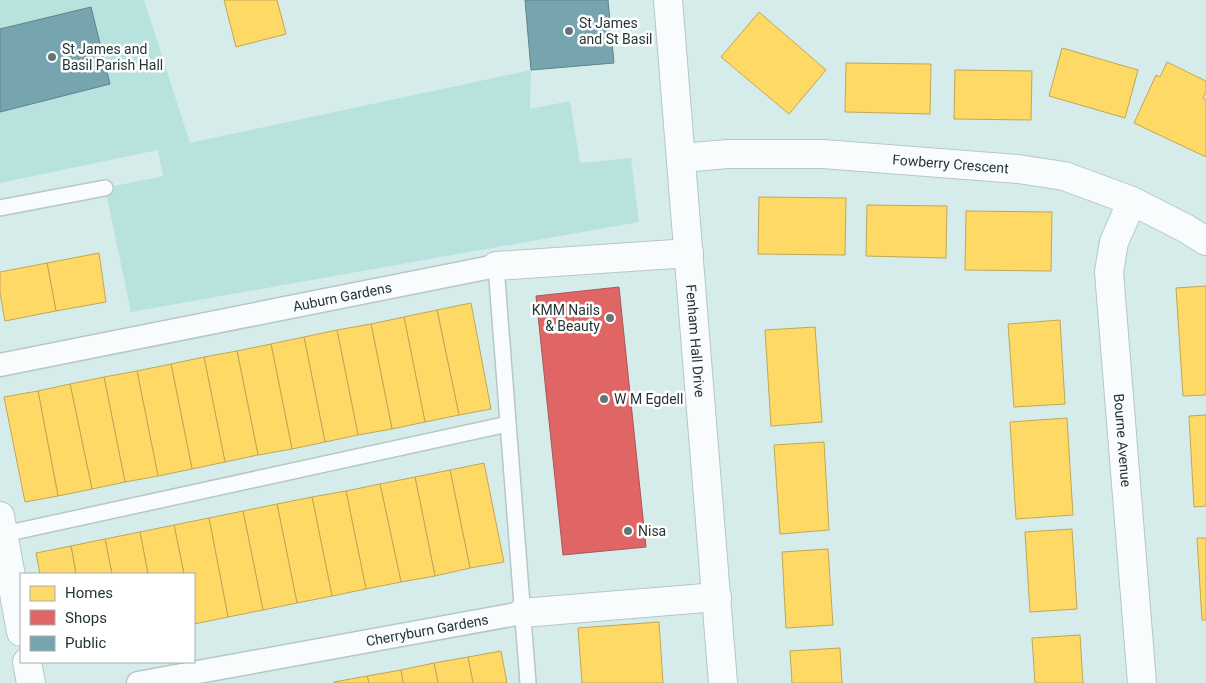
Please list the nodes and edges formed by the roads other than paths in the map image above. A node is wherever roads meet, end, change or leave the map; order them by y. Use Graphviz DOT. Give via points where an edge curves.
graph roads {
  1 [pos="668,0"];
  2 [pos="681,158"];
  3 [pos="105,188"];
  4 [pos="1132,202"];
  5 [pos="0,208"];
  6 [pos="1206,241"];
  7 [pos="688,253"];
  8 [pos="496,266"];
  9 [pos="0,365"];
  10 [pos="508,424"];
  11 [pos="1,528"];
  12 [pos="717,597"];
  13 [pos="522,613"];
  14 [pos="20,627"];
  15 [pos="27,663"];
  16 [pos="31,683"];
  17 [pos="138,683"];
  18 [pos="528,683"];
  19 [pos="723,683"];
  20 [pos="1142,683"];
  1 -- 2 [label="street, Fenham Hall Drive"];
  2 -- 4 [label="street, Fowberry Crescent" via="728,154 823,154 1018,169 1064,176"];
  2 -- 7 [label="street, Fenham Hall Drive"];
  3 -- 5 [label="lane"];
  4 -- 6 [label="street, Fowberry Crescent"];
  4 -- 20 [label="street, Bourne Avenue" via="1114,242 1110,272"];
  7 -- 8 [label="street, Auburn Gardens"];
  7 -- 12 [label="street, Fenham Hall Drive"];
  8 -- 9 [label="street, Auburn Gardens"];
  8 -- 10 [label="lane"];
  10 -- 11 [label="lane"];
  10 -- 13 [label="lane"];
  11 -- 14 [label="street"];
  12 -- 13 [label="street, Cherryburn Gardens"];
  12 -- 19 [label="street, Fenham Hall Drive"];
  13 -- 17 [label="street, Cherryburn Gardens"];
  13 -- 18 [label="lane"];
  15 -- 16 [label="street"];
}
